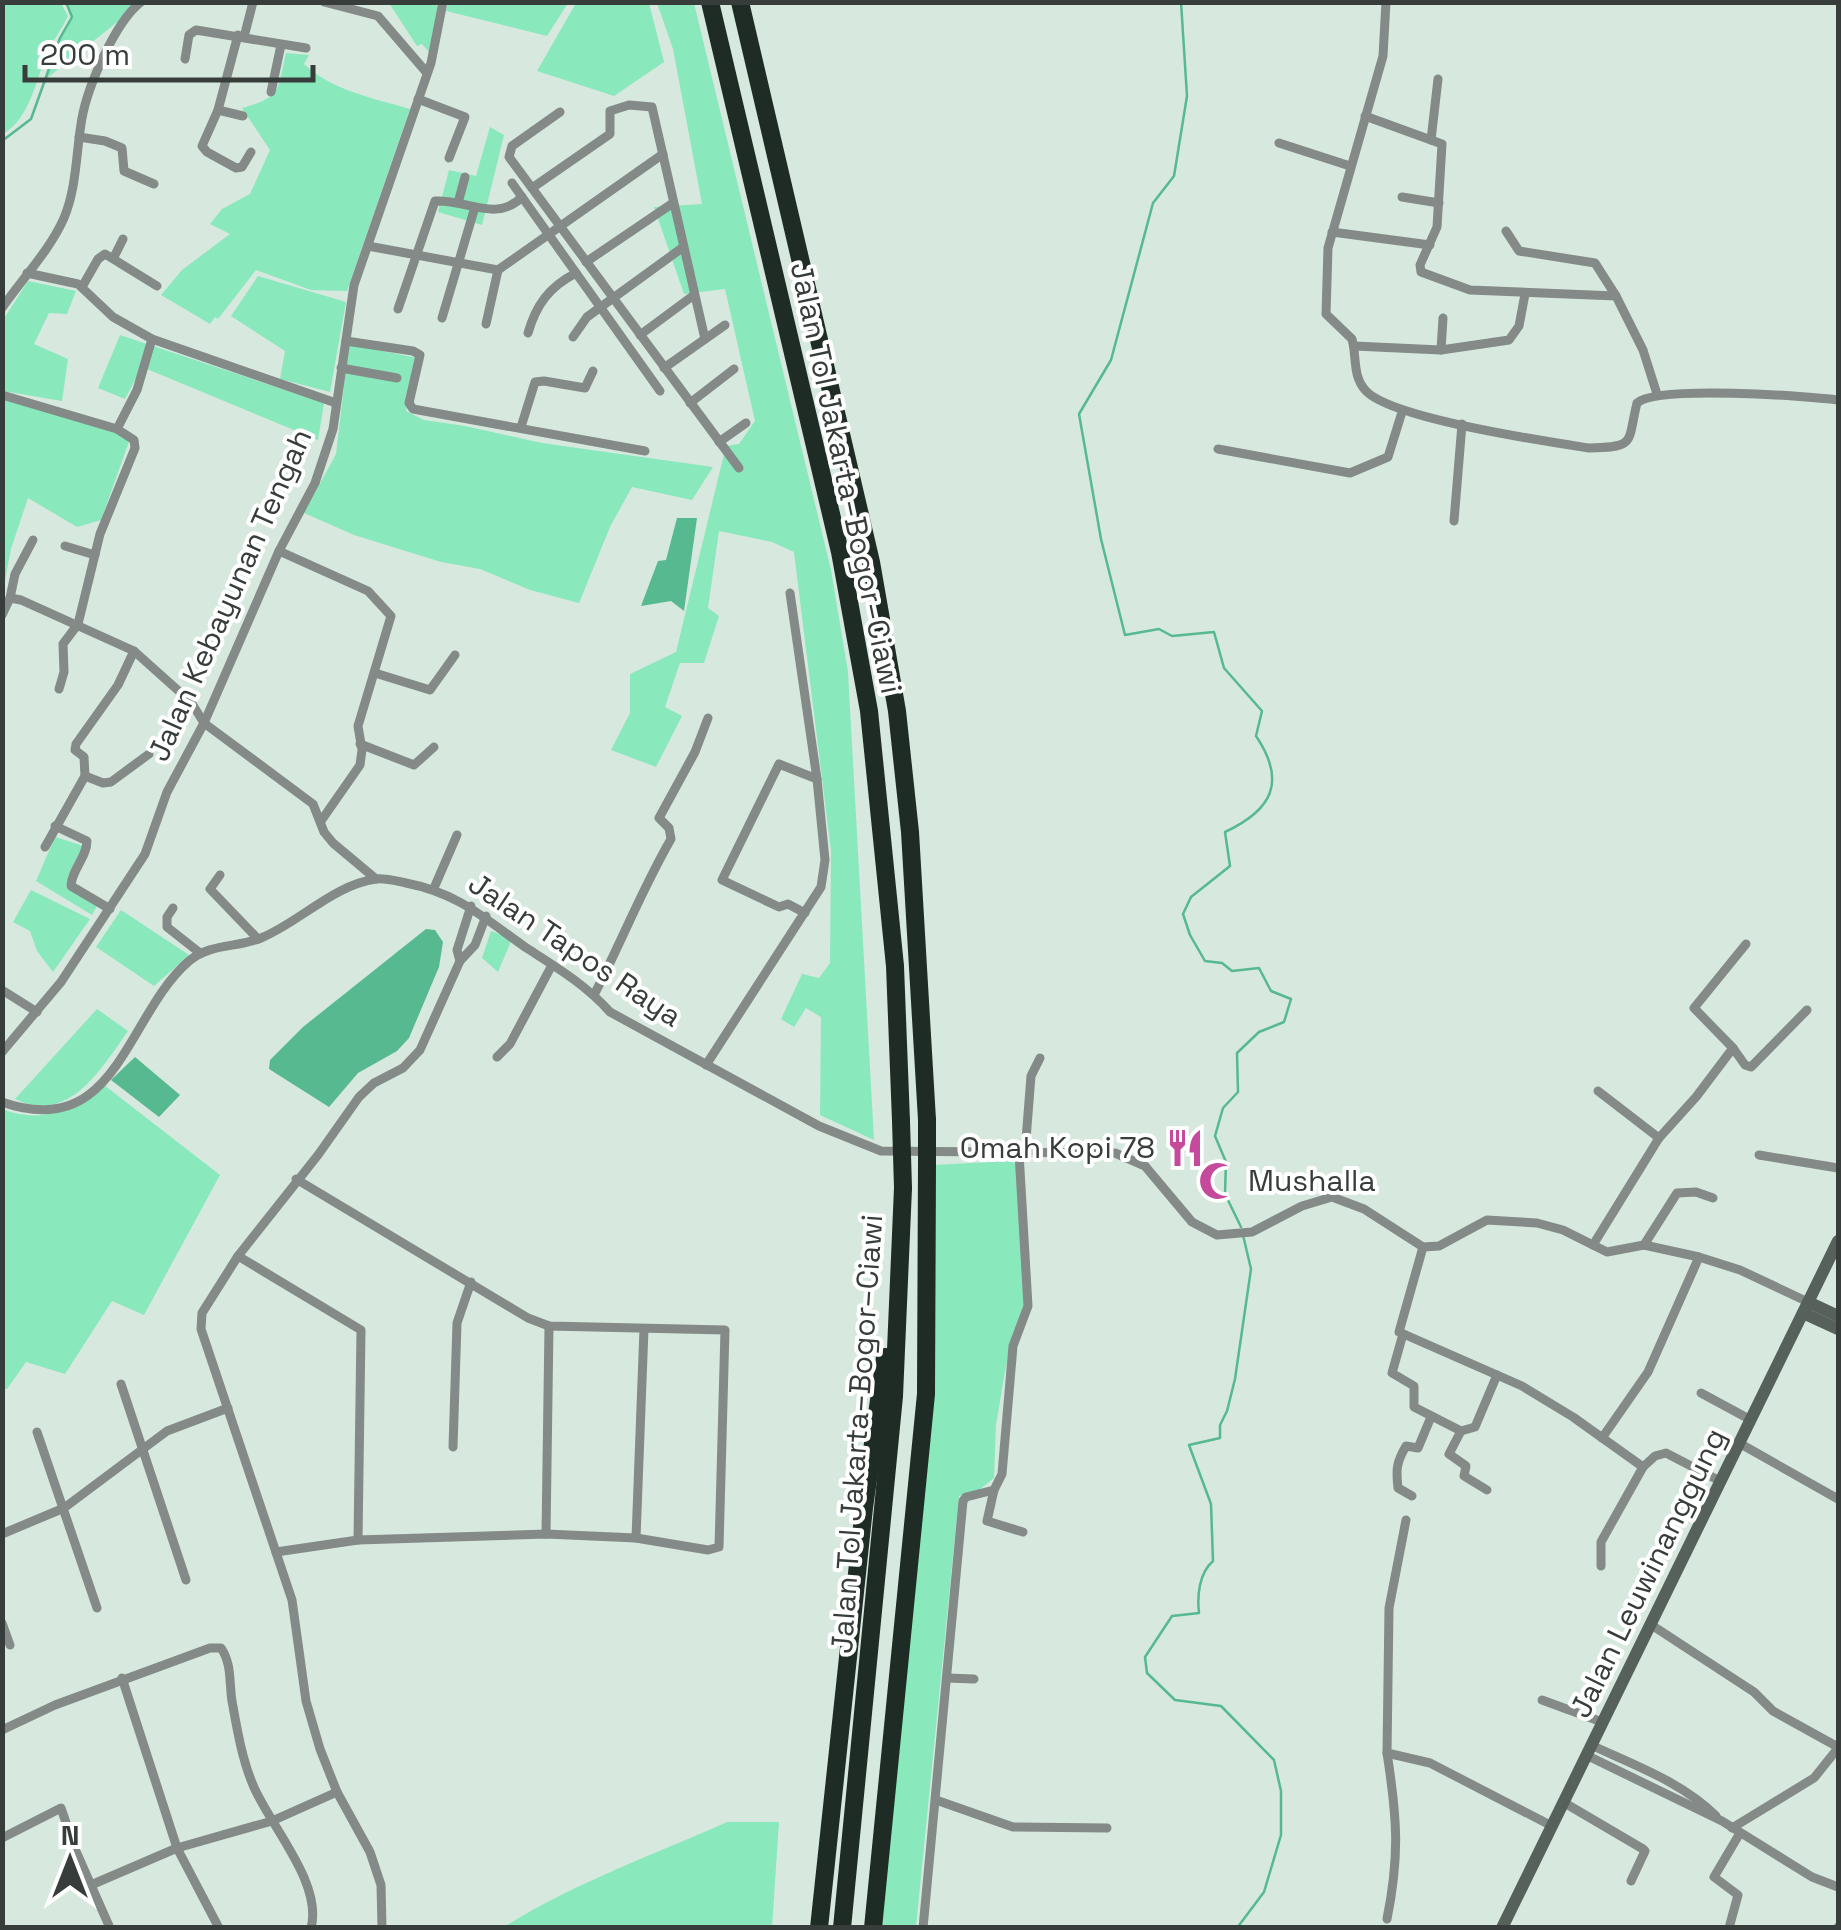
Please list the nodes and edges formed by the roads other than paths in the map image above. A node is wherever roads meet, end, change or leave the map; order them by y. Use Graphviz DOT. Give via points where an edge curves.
graph roads {
  1 [pos="140,2"];
  2 [pos="253,2"];
  3 [pos="324,2"];
  4 [pos="443,2"];
  5 [pos="710,2"];
  6 [pos="740,2"];
  7 [pos="1386,2"];
  8 [pos="241,36"];
  9 [pos="281,45"];
  10 [pos="306,48"];
  11 [pos="184,59"];
  12 [pos="430,67"];
  13 [pos="1438,79"];
  14 [pos="271,92"];
  15 [pos="418,99"];
  16 [pos="218,110"];
  17 [pos="560,112"];
  18 [pos="243,116"];
  19 [pos="1364,116"];
  20 [pos="79,138"];
  21 [pos="1431,140"];
  22 [pos="1279,143"];
  23 [pos="251,152"];
  24 [pos="663,154"];
  25 [pos="449,158"];
  26 [pos="1350,166"];
  27 [pos="466,177"];
  28 [pos="512,183"];
  29 [pos="154,184"];
  30 [pos="532,188"];
  31 [pos="522,197"];
  32 [pos="1402,197"];
  33 [pos="458,203"];
  34 [pos="1439,203"];
  35 [pos="673,204"];
  36 [pos="475,207"];
  37 [pos="560,227"];
  38 [pos="1506,231"];
  39 [pos="1332,232"];
  40 [pos="548,234"];
  41 [pos="122,239"];
  42 [pos="1430,245"];
  43 [pos="368,246"];
  44 [pos="682,248"];
  45 [pos="416,257"];
  46 [pos="114,258"];
  47 [pos="586,262"];
  48 [pos="458,264"];
  49 [pos="498,270"];
  50 [pos="576,273"];
  51 [pos="27,274"];
  52 [pos="158,286"];
  53 [pos="82,287"];
  54 [pos="1525,294"];
  55 [pos="694,296"];
  56 [pos="1616,296"];
  57 [pos="613,299"];
  58 [pos="2,308"];
  59 [pos="601,308"];
  60 [pos="398,310"];
  61 [pos="442,318"];
  62 [pos="1443,318"];
  63 [pos="486,324"];
  64 [pos="725,325"];
  65 [pos="528,333"];
  66 [pos="640,335"];
  67 [pos="574,337"];
  68 [pos="705,338"];
  69 [pos="152,339"];
  70 [pos="346,341"];
  71 [pos="1354,346"];
  72 [pos="1441,350"];
  73 [pos="341,368"];
  74 [pos="664,368"];
  75 [pos="734,370"];
  76 [pos="593,371"];
  77 [pos="396,378"];
  78 [pos="660,391"];
  79 [pos="1657,394"];
  80 [pos="2,395"];
  81 [pos="1838,400"];
  82 [pos="336,403"];
  83 [pos="690,403"];
  84 [pos="1402,412"];
  85 [pos="746,422"];
  86 [pos="1462,424"];
  87 [pos="520,428"];
  88 [pos="116,430"];
  89 [pos="719,442"];
  90 [pos="1218,449"];
  91 [pos="645,451"];
  92 [pos="738,468"];
  93 [pos="1454,521"];
  94 [pos="33,540"];
  95 [pos="65,546"];
  96 [pos="278,551"];
  97 [pos="95,555"];
  98 [pos="790,593"];
  99 [pos="10,598"];
  100 [pos="2,615"];
  101 [pos="78,624"];
  102 [pos="134,651"];
  103 [pos="455,655"];
  104 [pos="376,672"];
  105 [pos="58,689"];
  106 [pos="708,718"];
  107 [pos="204,723"];
  108 [pos="360,744"];
  109 [pos="434,747"];
  110 [pos="149,754"];
  111 [pos="84,776"];
  112 [pos="817,779"];
  113 [pos="320,821"];
  114 [pos="55,826"];
  115 [pos="457,836"];
  116 [pos="46,847"];
  117 [pos="220,875"];
  118 [pos="376,879"];
  119 [pos="434,888"];
  120 [pos="471,906"];
  121 [pos="173,908"];
  122 [pos="110,909"];
  123 [pos="805,913"];
  124 [pos="486,916"];
  125 [pos="258,939"];
  126 [pos="1746,944"];
  127 [pos="200,953"];
  128 [pos="460,961"];
  129 [pos="552,965"];
  130 [pos="2,990"];
  131 [pos="594,994"];
  132 [pos="1807,1010"];
  133 [pos="37,1012"];
  134 [pos="1732,1048"];
  135 [pos="2,1052"];
  136 [pos="497,1057"];
  137 [pos="1040,1058"];
  138 [pos="706,1065"];
  139 [pos="1598,1091"];
  140 [pos="2,1102"];
  141 [pos="1659,1138"];
  142 [pos="1022,1153"];
  143 [pos="1759,1155"];
  144 [pos="1838,1168"];
  145 [pos="296,1180"];
  146 [pos="1712,1198"];
  147 [pos="902,1214"];
  148 [pos="1838,1242"];
  149 [pos="1593,1245"];
  150 [pos="1644,1245"];
  151 [pos="1423,1247"];
  152 [pos="238,1256"];
  153 [pos="1699,1257"];
  154 [pos="471,1282"];
  155 [pos="1805,1308"];
  156 [pos="1838,1316"];
  157 [pos="549,1326"];
  158 [pos="644,1329"];
  159 [pos="1838,1329"];
  160 [pos="1403,1334"];
  161 [pos="1497,1374"];
  162 [pos="121,1384"];
  163 [pos="1701,1393"];
  164 [pos="228,1408"];
  165 [pos="1431,1417"];
  166 [pos="1751,1420"];
  167 [pos="1460,1431"];
  168 [pos="37,1432"];
  169 [pos="1602,1438"];
  170 [pos="1740,1444"];
  171 [pos="453,1446"];
  172 [pos="142,1450"];
  173 [pos="1643,1468"];
  174 [pos="1720,1481"];
  175 [pos="994,1490"];
  176 [pos="1486,1490"];
  177 [pos="1412,1496"];
  178 [pos="1838,1499"];
  179 [pos="64,1508"];
  180 [pos="1406,1520"];
  181 [pos="1023,1532"];
  182 [pos="2,1534"];
  183 [pos="546,1534"];
  184 [pos="636,1538"];
  185 [pos="358,1540"];
  186 [pos="276,1552"];
  187 [pos="1601,1566"];
  188 [pos="186,1580"];
  189 [pos="97,1608"];
  190 [pos="2,1623"];
  191 [pos="1653,1626"];
  192 [pos="10,1645"];
  193 [pos="122,1678"];
  194 [pos="946,1678"];
  195 [pos="974,1679"];
  196 [pos="1542,1700"];
  197 [pos="1602,1722"];
  198 [pos="2,1730"];
  199 [pos="1838,1748"];
  200 [pos="1588,1750"];
  201 [pos="1387,1752"];
  202 [pos="337,1792"];
  203 [pos="936,1800"];
  204 [pos="1563,1802"];
  205 [pos="272,1821"];
  206 [pos="1552,1826"];
  207 [pos="1107,1828"];
  208 [pos="1736,1831"];
  209 [pos="2,1838"];
  210 [pos="177,1848"];
  211 [pos="1632,1882"];
  212 [pos="90,1886"];
  213 [pos="1838,1887"];
  214 [pos="1387,1920"];
  215 [pos="1508,1925"];
  216 [pos="110,1928"];
  217 [pos="220,1928"];
  218 [pos="311,1928"];
  219 [pos="382,1928"];
  220 [pos="819,1928"];
  221 [pos="842,1928"];
  222 [pos="874,1928"];
  223 [pos="923,1928"];
  224 [pos="1729,1928"];
  1 -- 20 [label="street" via="112,36"];
  2 -- 8 [label="street"];
  3 -- 12 [label="street" via="378,16"];
  4 -- 12 [label="street, Jalan Kebayunan Tengah"];
  5 -- 147 [label="highway, Jalan Tol Jakarta–Bogor–Ciawi, bridge" via="840,552 869,711 895,966"];
  6 -- 222 [label="highway, Jalan Tol Jakarta–Bogor–Ciawi, bridge" via="871,562 910,832 927,1120 926,1394"];
  7 -- 19 [label="street" via="1383,56"];
  8 -- 9 [label="street"];
  8 -- 11 [label="street" via="192,32"];
  8 -- 16 [label="street"];
  9 -- 10 [label="street"];
  9 -- 14 [label="street"];
  12 -- 15 [label="street, Jalan Kebayunan Tengah"];
  13 -- 21 [label="street"];
  15 -- 25 [label="street" via="465,117"];
  15 -- 43 [label="street, Jalan Kebayunan Tengah"];
  16 -- 18 [label="street"];
  16 -- 23 [label="street" via="204,150 240,168"];
  17 -- 30 [label="street" via="508,151"];
  19 -- 21 [label="street"];
  19 -- 26 [label="street"];
  20 -- 29 [label="street" via="122,148 123,170"];
  20 -- 51 [label="street" via="64,217"];
  21 -- 34 [label="street" via="1442,146"];
  22 -- 26 [label="street"];
  24 -- 30 [label="street" via="652,107 622,106 610,110 610,134"];
  24 -- 35 [label="street"];
  24 -- 37 [label="street"];
  26 -- 39 [label="street"];
  27 -- 33 [label="street"];
  28 -- 31 [label="street"];
  30 -- 37 [label="street"];
  31 -- 36 [label="street" via="506,210"];
  31 -- 40 [label="street"];
  32 -- 34 [label="street"];
  33 -- 36 [label="street"];
  33 -- 45 [label="street" via="434,203"];
  34 -- 42 [label="street"];
  35 -- 44 [label="street"];
  35 -- 47 [label="street"];
  36 -- 48 [label="street"];
  37 -- 40 [label="street"];
  37 -- 47 [label="street"];
  38 -- 56 [label="street" via="1519,250 1595,263"];
  39 -- 42 [label="street"];
  39 -- 71 [label="street" via="1326,314"];
  40 -- 49 [label="street"];
  40 -- 50 [label="street"];
  41 -- 46 [label="street"];
  42 -- 54 [label="street" via="1420,267 1424,273 1467,290"];
  43 -- 45 [label="street"];
  43 -- 70 [label="street, Jalan Kebayunan Tengah" via="354,284"];
  44 -- 55 [label="street"];
  44 -- 57 [label="street"];
  45 -- 48 [label="street"];
  45 -- 60 [label="street"];
  46 -- 52 [label="street"];
  46 -- 53 [label="street" via="101,256"];
  47 -- 57 [label="street"];
  48 -- 49 [label="street"];
  48 -- 61 [label="street"];
  49 -- 63 [label="street"];
  50 -- 59 [label="street"];
  50 -- 65 [label="street" via="545,295"];
  51 -- 53 [label="street"];
  51 -- 58 [label="street"];
  53 -- 69 [label="street" via="112,317"];
  54 -- 56 [label="street"];
  54 -- 72 [label="street" via="1509,340"];
  55 -- 66 [label="street"];
  55 -- 68 [label="street"];
  56 -- 79 [label="street"];
  57 -- 59 [label="street"];
  57 -- 66 [label="street"];
  59 -- 67 [label="street"];
  59 -- 78 [label="street"];
  62 -- 72 [label="street"];
  64 -- 68 [label="street"];
  66 -- 74 [label="street"];
  68 -- 74 [label="street"];
  69 -- 82 [label="street"];
  69 -- 88 [label="street"];
  70 -- 73 [label="street, Jalan Kebayunan Tengah"];
  70 -- 87 [label="street" via="420,355 410,408"];
  71 -- 72 [label="street"];
  71 -- 84 [label="street" via="1366,391"];
  73 -- 77 [label="street"];
  73 -- 82 [label="street, Jalan Kebayunan Tengah"];
  74 -- 83 [label="street"];
  75 -- 83 [label="street"];
  76 -- 87 [label="street" via="585,388 536,382"];
  79 -- 81 [label="street"];
  79 -- 86 [label="street" via="1637,403 1632,436 1614,448"];
  80 -- 88 [label="street"];
  82 -- 96 [label="street, Jalan Kebayunan Tengah" via="315,484"];
  83 -- 89 [label="street"];
  84 -- 86 [label="street"];
  84 -- 90 [label="street" via="1388,457 1355,472"];
  85 -- 89 [label="street"];
  86 -- 93 [label="street"];
  87 -- 91 [label="street"];
  88 -- 97 [label="street" via="132,437 135,448"];
  89 -- 92 [label="street"];
  94 -- 99 [label="street"];
  95 -- 97 [label="street"];
  96 -- 104 [label="street" via="368,591 388,611 392,620"];
  96 -- 107 [label="street, Jalan Kebayunan Tengah"];
  97 -- 101 [label="street"];
  98 -- 112 [label="street"];
  99 -- 100 [label="street"];
  99 -- 101 [label="street"];
  101 -- 102 [label="street"];
  101 -- 105 [label="street" via="62,644"];
  102 -- 107 [label="street" via="192,702"];
  102 -- 111 [label="street" via="74,750 84,757"];
  103 -- 104 [label="street" via="430,690"];
  104 -- 108 [label="street" via="358,726"];
  106 -- 131 [label="street" via="659,818 672,839"];
  107 -- 113 [label="street" via="313,804"];
  107 -- 122 [label="street, Jalan Kebayunan Tengah" via="167,792 145,854"];
  108 -- 109 [label="street" via="414,765"];
  108 -- 113 [label="street" via="358,770"];
  110 -- 111 [label="street" via="111,782"];
  111 -- 114 [label="street"];
  112 -- 123 [label="street" via="824,873"];
  112 -- 123 [label="street" via="778,764 722,880"];
  113 -- 118 [label="street" via="333,843"];
  114 -- 116 [label="street"];
  114 -- 122 [label="street" via="87,840 71,886"];
  115 -- 119 [label="street"];
  117 -- 125 [label="street" via="210,889"];
  118 -- 119 [label="street, Jalan Tapos Raya"];
  118 -- 125 [label="street" via="347,888"];
  119 -- 120 [label="street, Jalan Tapos Raya"];
  120 -- 124 [label="street, Jalan Tapos Raya"];
  120 -- 128 [label="street" via="457,950"];
  121 -- 127 [label="street" via="167,927"];
  122 -- 133 [label="street, Jalan Kebayunan Tengah"];
  123 -- 138 [label="street"];
  124 -- 128 [label="street"];
  124 -- 129 [label="street, Jalan Tapos Raya"];
  125 -- 127 [label="street"];
  126 -- 134 [label="street" via="1694,1008"];
  127 -- 140 [label="street" via="154,1001 121,1062 86,1094 48,1112"];
  128 -- 145 [label="street" via="420,1050 358,1097"];
  129 -- 131 [label="street, Jalan Tapos Raya"];
  129 -- 136 [label="street"];
  130 -- 133 [label="street"];
  131 -- 138 [label="street, Jalan Tapos Raya" via="610,1012"];
  132 -- 134 [label="street" via="1751,1066"];
  133 -- 135 [label="street, Jalan Kebayunan Tengah"];
  134 -- 141 [label="street"];
  137 -- 142 [label="street" via="1031,1076"];
  138 -- 142 [label="street, Jalan Tapos Raya" via="881,1151"];
  139 -- 141 [label="street"];
  141 -- 149 [label="street"];
  142 -- 151 [label="street, Jalan Tapos Raya" via="1098,1151 1132,1160 1164,1185 1192,1222 1216,1235 1245,1234 1332,1198 1364,1209"];
  142 -- 175 [label="street" via="1028,1306 1013,1346 1004,1464"];
  143 -- 144 [label="street"];
  145 -- 152 [label="street"];
  145 -- 154 [label="street"];
  146 -- 150 [label="street" via="1677,1193"];
  147 -- 220 [label="highway"];
  147 -- 221 [label="highway, Jalan Tol Jakarta–Bogor–Ciawi" via="894,1396"];
  148 -- 155 [label="main road, Jalan Leuwinanggung"];
  149 -- 150 [label="street" via="1613,1252"];
  149 -- 151 [label="street" via="1550,1226 1502,1218"];
  150 -- 153 [label="street"];
  151 -- 160 [label="street" via="1399,1327"];
  152 -- 164 [label="street" via="202,1312 201,1329"];
  152 -- 185 [label="street" via="361,1330"];
  153 -- 155 [label="street" via="1740,1270"];
  153 -- 169 [label="street" via="1648,1372"];
  154 -- 157 [label="street"];
  154 -- 171 [label="street" via="457,1323"];
  155 -- 156 [label="main road"];
  155 -- 159 [label="main road"];
  155 -- 166 [label="main road, Jalan Leuwinanggung"];
  157 -- 158 [label="street"];
  157 -- 183 [label="street"];
  158 -- 184 [label="street"];
  158 -- 184 [label="street" via="725,1330 719,1547"];
  160 -- 161 [label="street"];
  160 -- 165 [label="street" via="1392,1372 1413,1384 1413,1405"];
  161 -- 167 [label="street" via="1474,1428"];
  161 -- 169 [label="street"];
  162 -- 172 [label="street"];
  163 -- 166 [label="street"];
  164 -- 172 [label="street" via="167,1431"];
  164 -- 186 [label="street"];
  165 -- 167 [label="street"];
  165 -- 177 [label="street" via="1417,1448 1406,1446 1397,1466 1398,1488"];
  166 -- 170 [label="main road, Jalan Leuwinanggung"];
  167 -- 176 [label="street" via="1449,1454 1465,1465 1464,1476"];
  168 -- 179 [label="street"];
  169 -- 173 [label="street"];
  170 -- 174 [label="main road, Jalan Leuwinanggung"];
  170 -- 178 [label="street"];
  172 -- 179 [label="street"];
  172 -- 188 [label="street"];
  173 -- 174 [label="street" via="1666,1454"];
  173 -- 187 [label="street" via="1601,1542"];
  174 -- 191 [label="main road, Jalan Leuwinanggung"];
  175 -- 181 [label="street" via="987,1521"];
  175 -- 194 [label="street" via="963,1502"];
  179 -- 182 [label="street"];
  179 -- 189 [label="street"];
  180 -- 201 [label="street" via="1389,1608"];
  183 -- 184 [label="street"];
  183 -- 185 [label="street"];
  185 -- 186 [label="street"];
  186 -- 202 [label="street" via="292,1600 306,1701"];
  190 -- 192 [label="street"];
  191 -- 197 [label="main road, Jalan Leuwinanggung"];
  191 -- 199 [label="street"];
  193 -- 198 [label="street"];
  193 -- 205 [label="street" via="221,1648 252,1784"];
  193 -- 210 [label="street"];
  194 -- 195 [label="street"];
  194 -- 203 [label="street"];
  196 -- 197 [label="street"];
  197 -- 200 [label="main road, Jalan Leuwinanggung"];
  199 -- 208 [label="street" via="1814,1778"];
  200 -- 204 [label="main road, Jalan Leuwinanggung"];
  200 -- 208 [label="street"];
  201 -- 206 [label="street" via="1430,1763"];
  201 -- 214 [label="street" via="1397,1854"];
  202 -- 205 [label="street"];
  202 -- 219 [label="street" via="381,1885"];
  203 -- 207 [label="street" via="1012,1826"];
  203 -- 223 [label="street"];
  204 -- 206 [label="main road, Jalan Leuwinanggung"];
  204 -- 211 [label="street" via="1642,1848"];
  205 -- 210 [label="street"];
  205 -- 218 [label="street" via="310,1890"];
  206 -- 215 [label="main road, Jalan Leuwinanggung"];
  208 -- 213 [label="street"];
  208 -- 224 [label="street" via="1714,1876 1738,1895"];
  209 -- 212 [label="street" via="61,1808"];
  210 -- 212 [label="street"];
  210 -- 217 [label="street"];
  212 -- 216 [label="street"];
}
